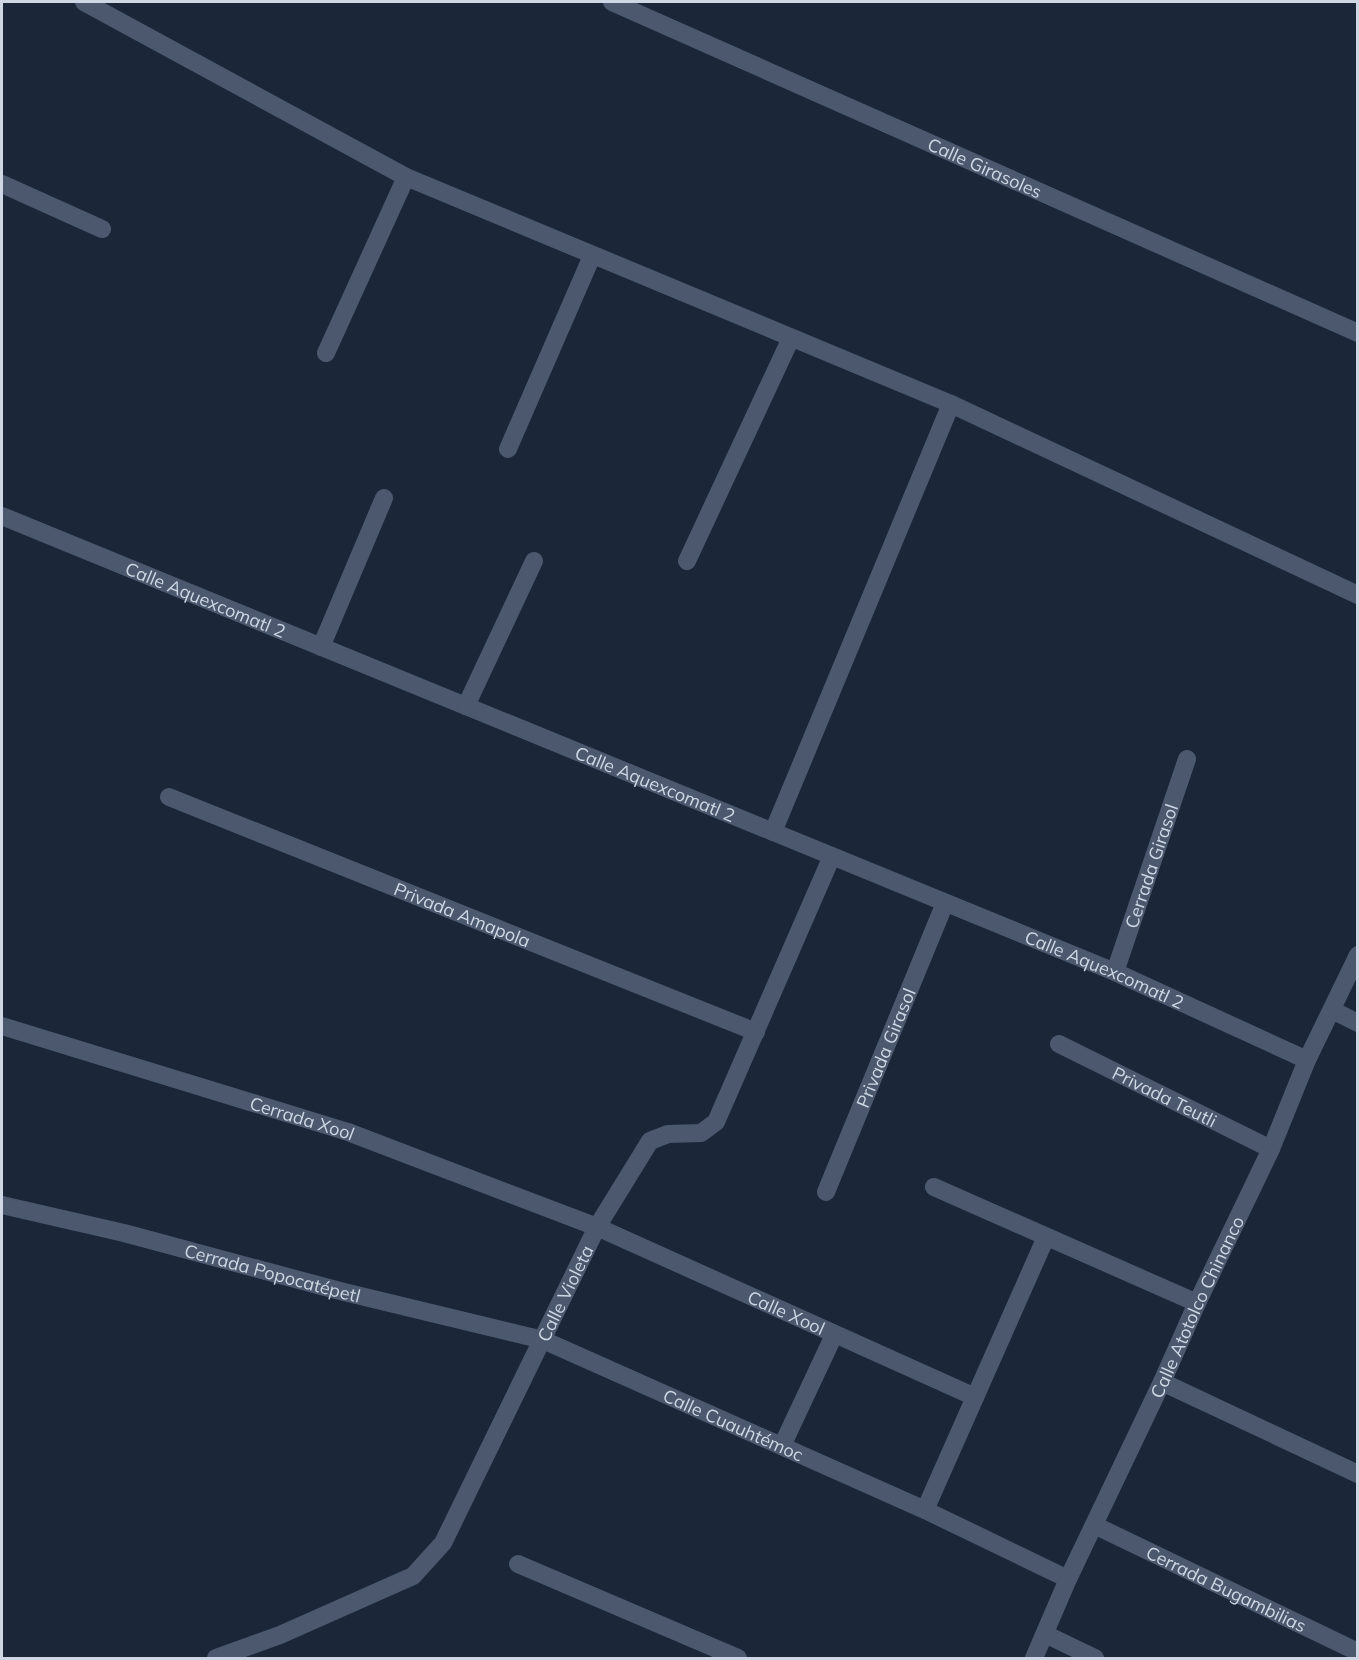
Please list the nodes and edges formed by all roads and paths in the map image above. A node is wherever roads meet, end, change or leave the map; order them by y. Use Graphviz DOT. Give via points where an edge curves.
graph roads {
  1 [pos="84,2"];
  2 [pos="612,2"];
  3 [pos="406,177"];
  4 [pos="2,184"];
  5 [pos="102,229"];
  6 [pos="592,256"];
  7 [pos="1358,333"];
  8 [pos="791,338"];
  9 [pos="326,353"];
  10 [pos="951,404"];
  11 [pos="508,449"];
  12 [pos="384,498"];
  13 [pos="2,516"];
  14 [pos="534,561"];
  15 [pos="687,561"];
  16 [pos="1358,595"];
  17 [pos="321,647"];
  18 [pos="466,706"];
  19 [pos="1187,759"];
  20 [pos="169,797"];
  21 [pos="773,832"];
  22 [pos="832,856"];
  23 [pos="945,903"];
  24 [pos="1358,955"];
  25 [pos="1115,972"];
  26 [pos="1332,1010"];
  27 [pos="1358,1023"];
  28 [pos="2,1026"];
  29 [pos="756,1032"];
  30 [pos="1059,1044"];
  31 [pos="1307,1060"];
  32 [pos="1271,1149"];
  33 [pos="934,1187"];
  34 [pos="826,1192"];
  35 [pos="2,1204"];
  36 [pos="597,1227"];
  37 [pos="1046,1237"];
  38 [pos="1197,1302"];
  39 [pos="834,1335"];
  40 [pos="543,1340"];
  41 [pos="1162,1382"];
  42 [pos="975,1397"];
  43 [pos="782,1446"];
  44 [pos="1358,1474"];
  45 [pos="925,1510"];
  46 [pos="1094,1526"];
  47 [pos="519,1564"];
  48 [pos="1068,1579"];
  49 [pos="1045,1634"];
  50 [pos="1358,1652"];
  51 [pos="216,1659"];
  52 [pos="738,1659"];
  53 [pos="1034,1659"];
  54 [pos="1095,1659"];
  1 -- 3 [label="street"];
  2 -- 7 [label="street, Calle Girasoles"];
  3 -- 6 [label="street"];
  3 -- 9 [label="street"];
  4 -- 5 [label="street"];
  6 -- 8 [label="street"];
  6 -- 11 [label="street"];
  8 -- 10 [label="street"];
  8 -- 15 [label="street"];
  10 -- 16 [label="street"];
  10 -- 21 [label="street"];
  12 -- 17 [label="street"];
  13 -- 17 [label="street, Calle Aquexcomatl 2"];
  14 -- 18 [label="street"];
  17 -- 18 [label="street, Calle Aquexcomatl 2"];
  18 -- 21 [label="street, Calle Aquexcomatl 2"];
  19 -- 25 [label="street, Cerrada Girasol"];
  20 -- 29 [label="street, Privada Amapola"];
  21 -- 22 [label="street, Calle Aquexcomatl 2"];
  22 -- 23 [label="street, Calle Aquexcomatl 2"];
  22 -- 29 [label="street, Calle Violeta"];
  23 -- 25 [label="street, Calle Aquexcomatl 2"];
  23 -- 34 [label="street, Privada Girasol"];
  24 -- 26 [label="street, Calle Atotolco Chinanco"];
  25 -- 31 [label="street, Calle Aquexcomatl 2"];
  26 -- 27 [label="street"];
  26 -- 31 [label="street, Calle Atotolco Chinanco"];
  28 -- 36 [label="street, Cerrada Xool" via="348,1132"];
  29 -- 36 [label="street, Calle Violeta" via="716,1122 701,1133 668,1134 650,1141"];
  30 -- 32 [label="street, Privada Teutli"];
  31 -- 32 [label="street, Calle Atotolco Chinanco"];
  32 -- 38 [label="street, Calle Atotolco Chinanco"];
  33 -- 37 [label="street"];
  35 -- 40 [label="street, Cerrada Popocatépetl"];
  36 -- 39 [label="street, Calle Xool"];
  36 -- 40 [label="street, Calle Violeta"];
  37 -- 38 [label="street"];
  37 -- 42 [label="street"];
  38 -- 41 [label="street, Calle Atotolco Chinanco"];
  39 -- 42 [label="street, Calle Xool"];
  39 -- 43 [label="street"];
  40 -- 43 [label="street, Calle Cuauhtémoc"];
  40 -- 51 [label="street, Calle Violeta" via="443,1543 414,1576"];
  41 -- 44 [label="street"];
  41 -- 46 [label="street, Calle Atotolco Chinanco"];
  42 -- 45 [label="street"];
  43 -- 45 [label="street, Calle Cuauhtémoc"];
  45 -- 48 [label="street, Calle Cuauhtémoc"];
  46 -- 48 [label="street, Calle Atotolco Chinanco"];
  46 -- 50 [label="street, Cerrada Bugambilias"];
  47 -- 52 [label="street"];
  48 -- 49 [label="street, Calle Atotolco Chinanco"];
  49 -- 53 [label="street, Calle Atotolco Chinanco"];
  49 -- 54 [label="street"];
}
